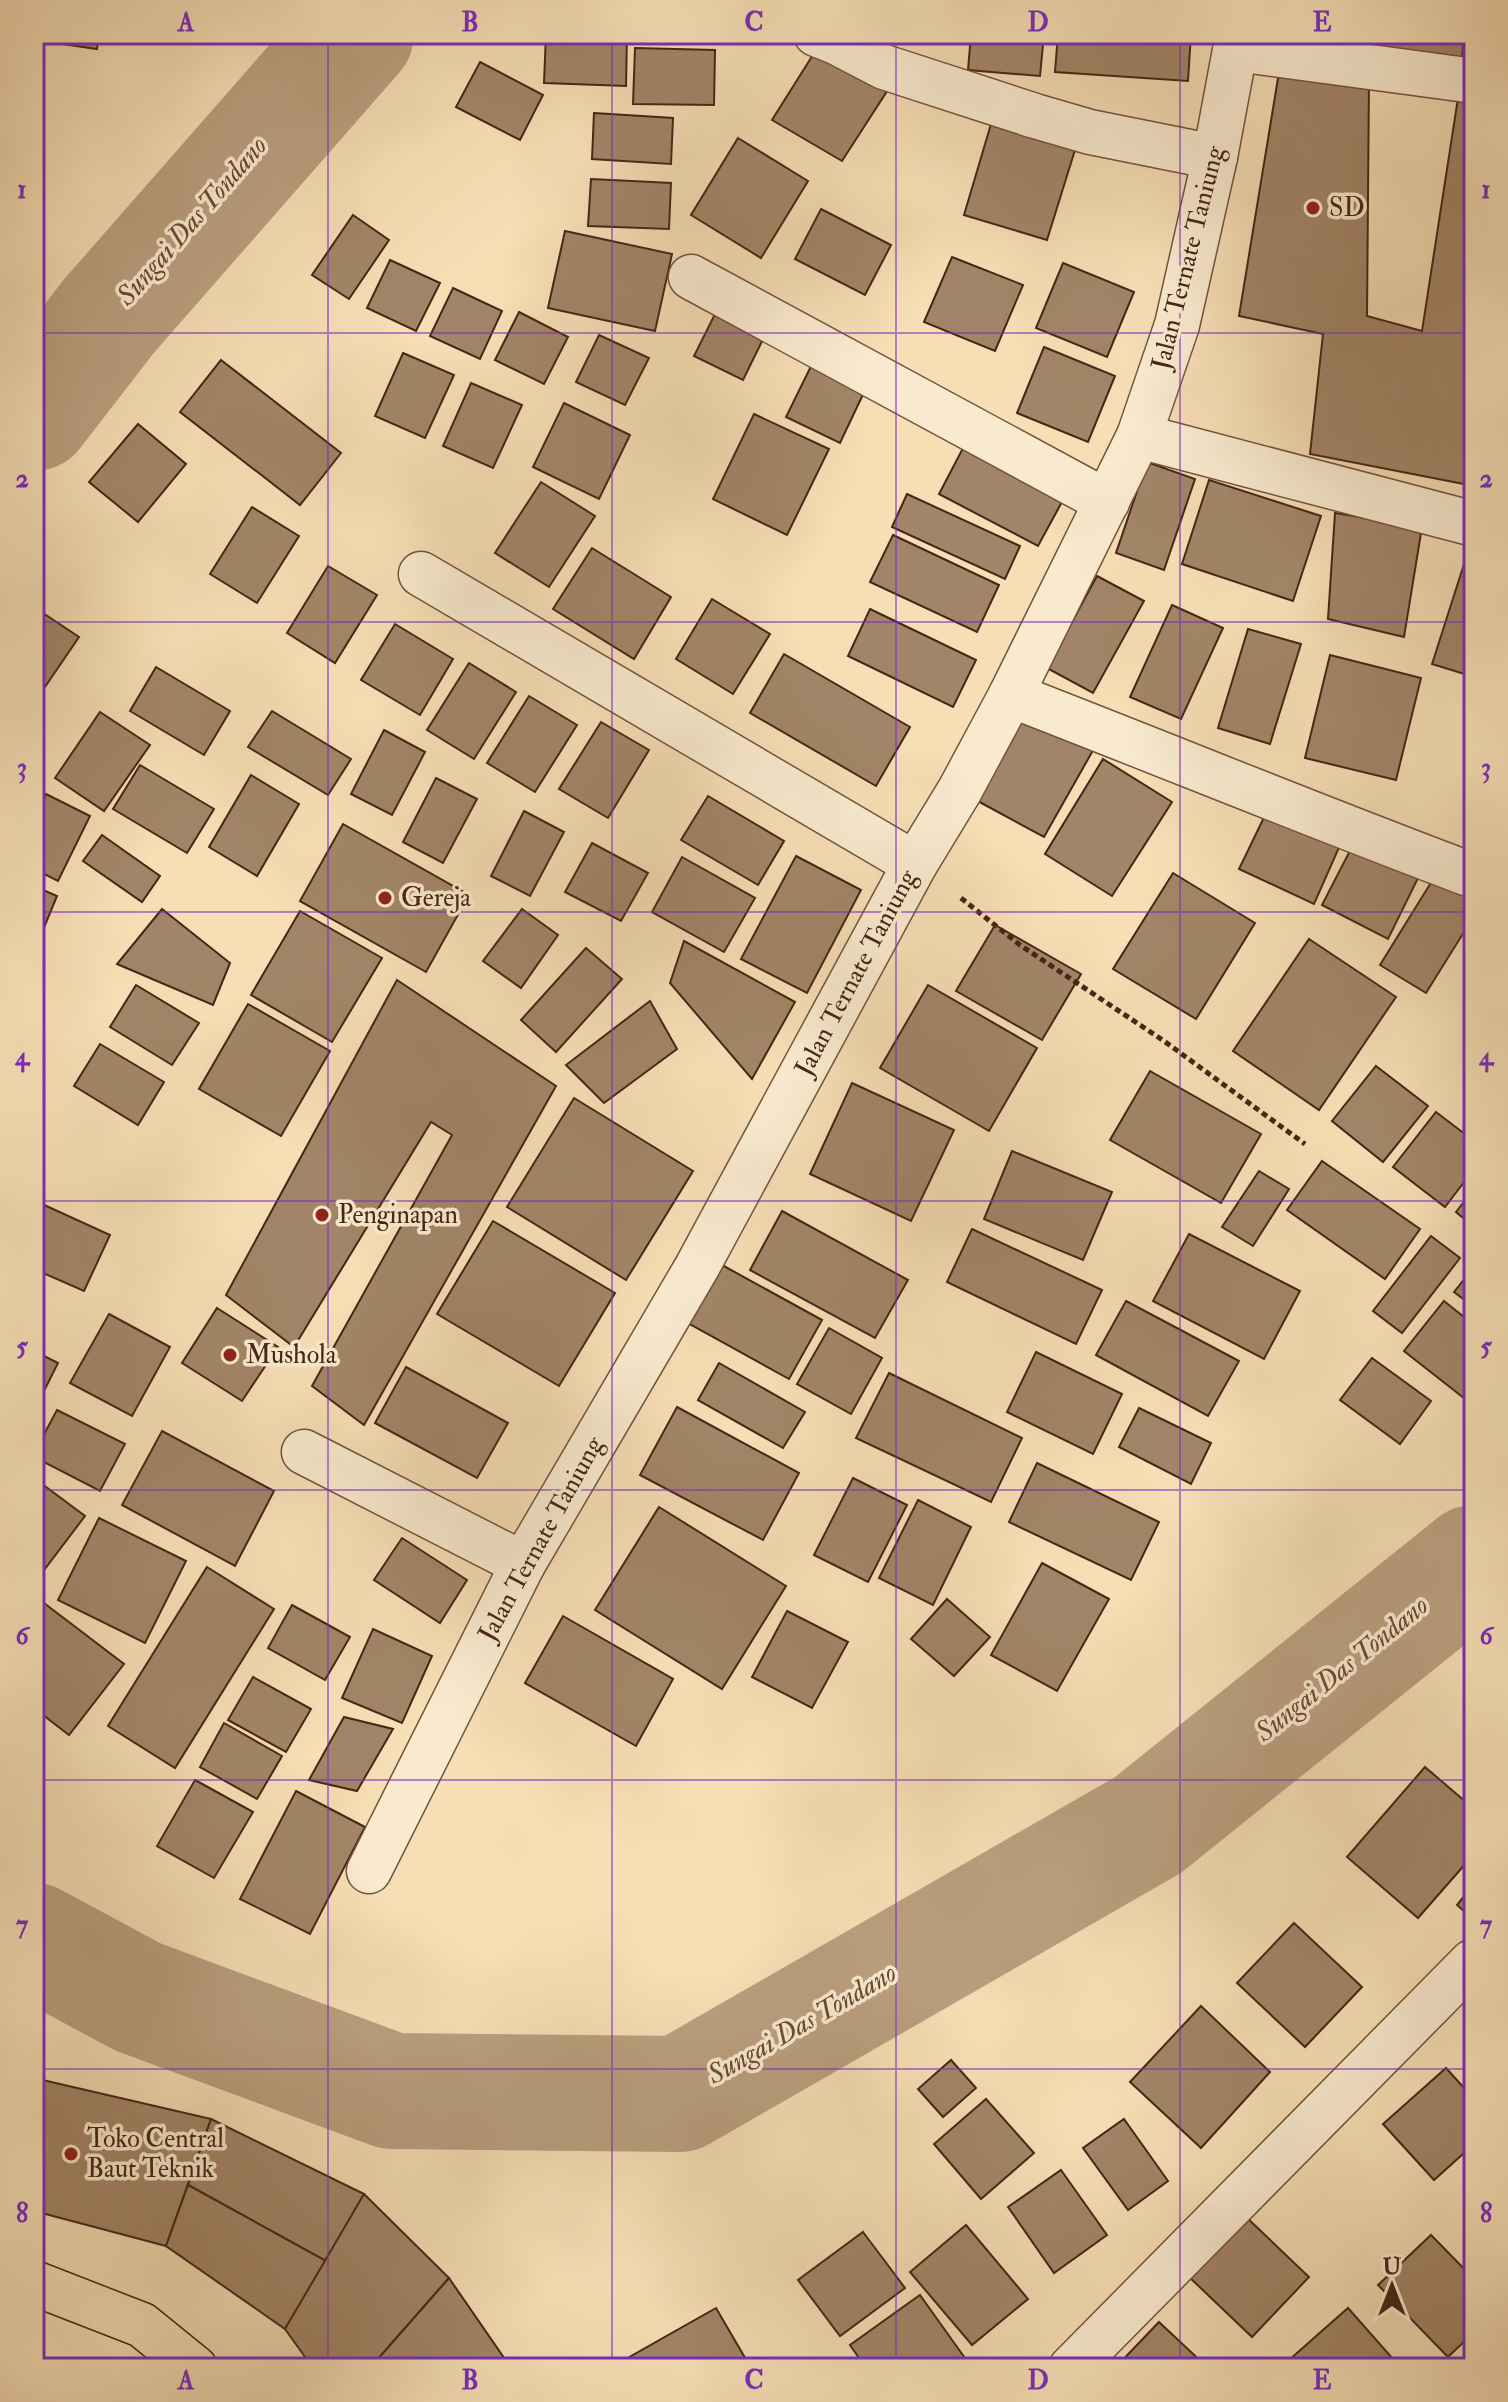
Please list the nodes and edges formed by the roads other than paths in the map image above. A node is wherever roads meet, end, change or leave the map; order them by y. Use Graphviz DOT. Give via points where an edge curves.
graph roads {
  1 [pos="816,34"];
  2 [pos="1237,42"];
  3 [pos="1474,81"];
  4 [pos="1215,157"];
  5 [pos="691,277"];
  6 [pos="1139,436"];
  7 [pos="1107,502"];
  8 [pos="1474,524"];
  9 [pos="421,574"];
  10 [pos="1011,695"];
  11 [pos="915,864"];
  12 [pos="1474,876"];
  13 [pos="304,1452"];
  14 [pos="523,1564"];
  15 [pos="369,1871"];
  16 [pos="1472,1962"];
  17 [pos="34,2283"];
  18 [pos="195,2368"];
  19 [pos="1071,2368"];
  1 -- 4 [label="street" via="884,67 1035,116"];
  2 -- 3 [label="street"];
  2 -- 4 [label="street, Jalan Ternate Taniung"];
  4 -- 6 [label="street, Jalan Ternate Taniung" via="1177,325"];
  5 -- 7 [label="street"];
  6 -- 7 [label="street, Jalan Ternate Taniung"];
  6 -- 8 [label="street"];
  7 -- 10 [label="street, Jalan Ternate Taniung"];
  9 -- 11 [label="street"];
  10 -- 11 [label="street, Jalan Ternate Taniung"];
  10 -- 12 [label="street"];
  11 -- 14 [label="street, Jalan Ternate Taniung" via="697,1267"];
  13 -- 14 [label="street"];
  14 -- 15 [label="street, Jalan Ternate Taniung"];
  16 -- 19 [label="street"];
  17 -- 18 [label="highway" via="142,2325"];
}
